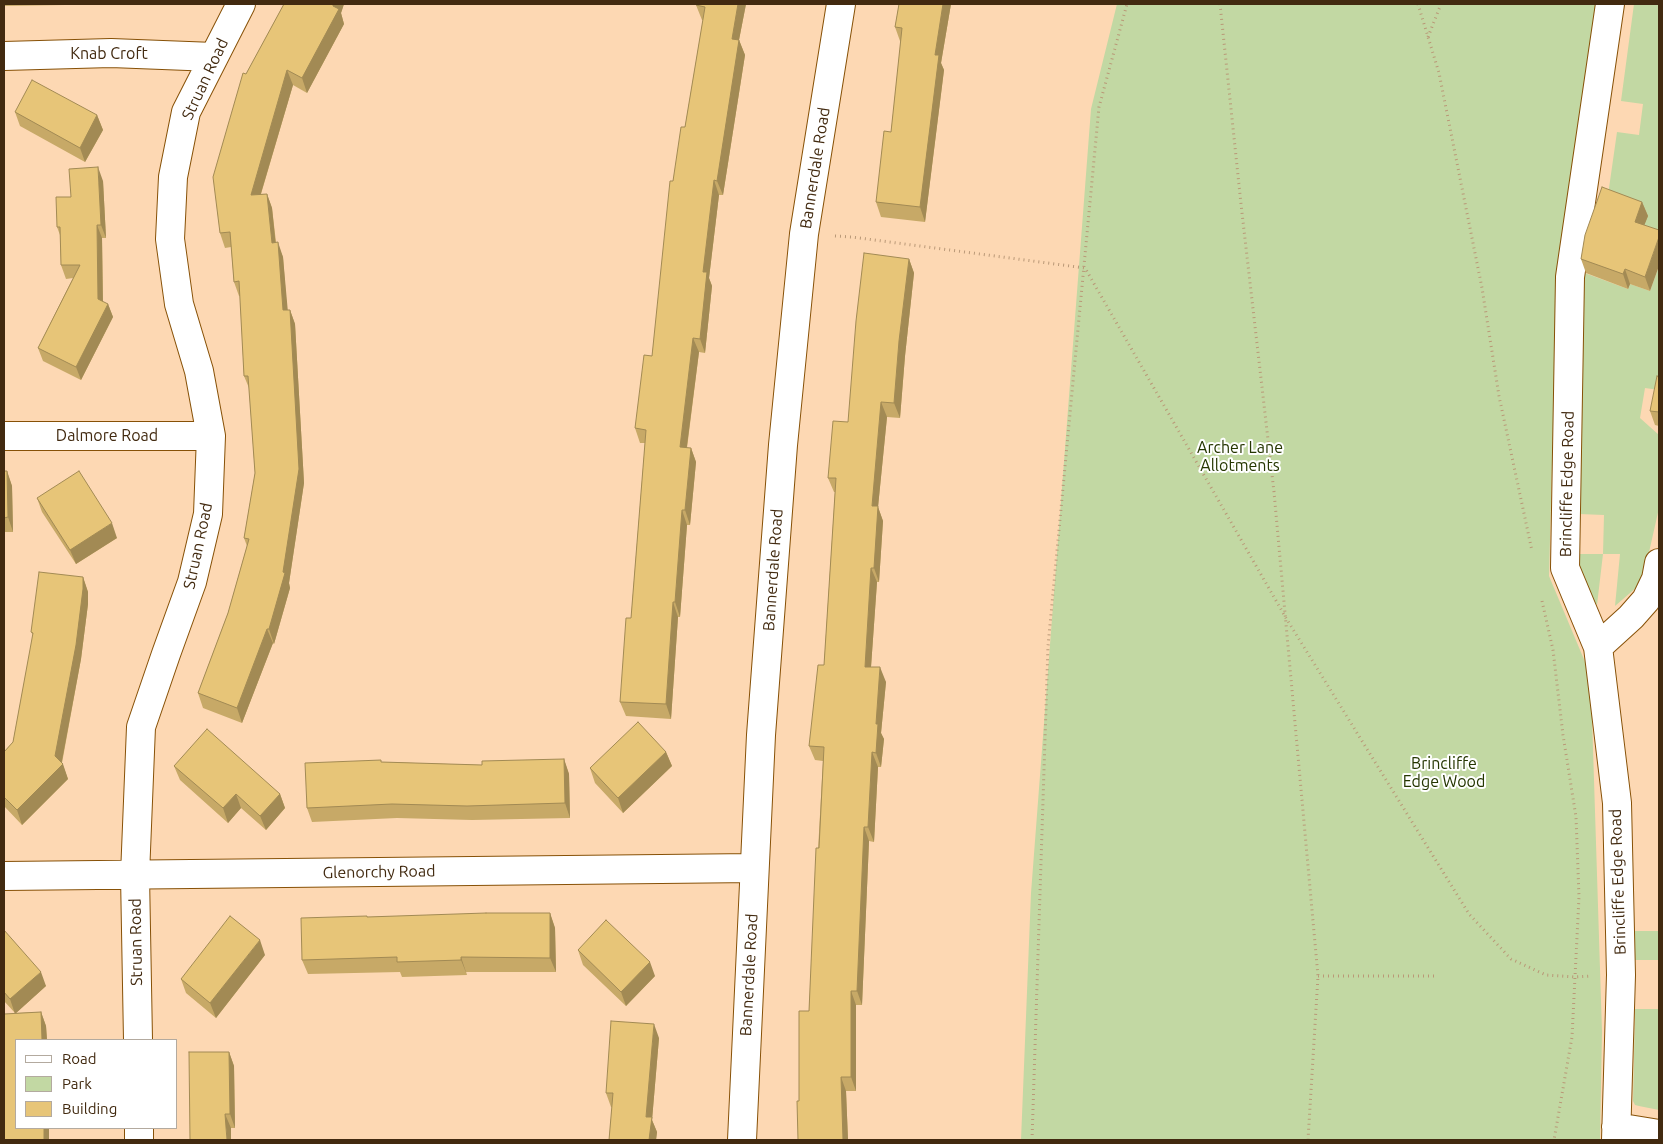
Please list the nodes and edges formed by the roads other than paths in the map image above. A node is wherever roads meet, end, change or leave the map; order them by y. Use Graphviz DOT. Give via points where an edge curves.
graph roads {
  1 [pos="241,4"];
  2 [pos="841,4"];
  3 [pos="1610,4"];
  4 [pos="4,56"];
  5 [pos="214,57"];
  6 [pos="4,436"];
  7 [pos="211,436"];
  8 [pos="1659,564"];
  9 [pos="1598,647"];
  10 [pos="754,868"];
  11 [pos="135,875"];
  12 [pos="4,876"];
  13 [pos="138,1039"];
  14 [pos="1616,1134"];
  15 [pos="1659,1134"];
  16 [pos="742,1140"];
  1 -- 5 [label="street, Struan Road"];
  2 -- 10 [label="street, Bannerdale Road" via="804,234 760,735"];
  3 -- 9 [label="street, Brincliffe Edge Road" via="1570,277 1565,568"];
  4 -- 5 [label="street, Knab Croft" via="111,53"];
  5 -- 7 [label="street, Struan Road" via="186,112 172,177 170,239 179,304 199,371"];
  6 -- 7 [label="street, Dalmore Road"];
  7 -- 11 [label="street, Struan Road" via="208,514 192,582 141,727"];
  8 -- 9 [label="street" via="1646,600"];
  9 -- 14 [label="street, Brincliffe Edge Road" via="1616,803 1621,975"];
  10 -- 11 [label="street, Glenorchy Road"];
  10 -- 16 [label="street, Bannerdale Road"];
  11 -- 12 [label="street, Glenorchy Road"];
  11 -- 13 [label="street, Struan Road"];
  14 -- 15 [label="street"];
}
